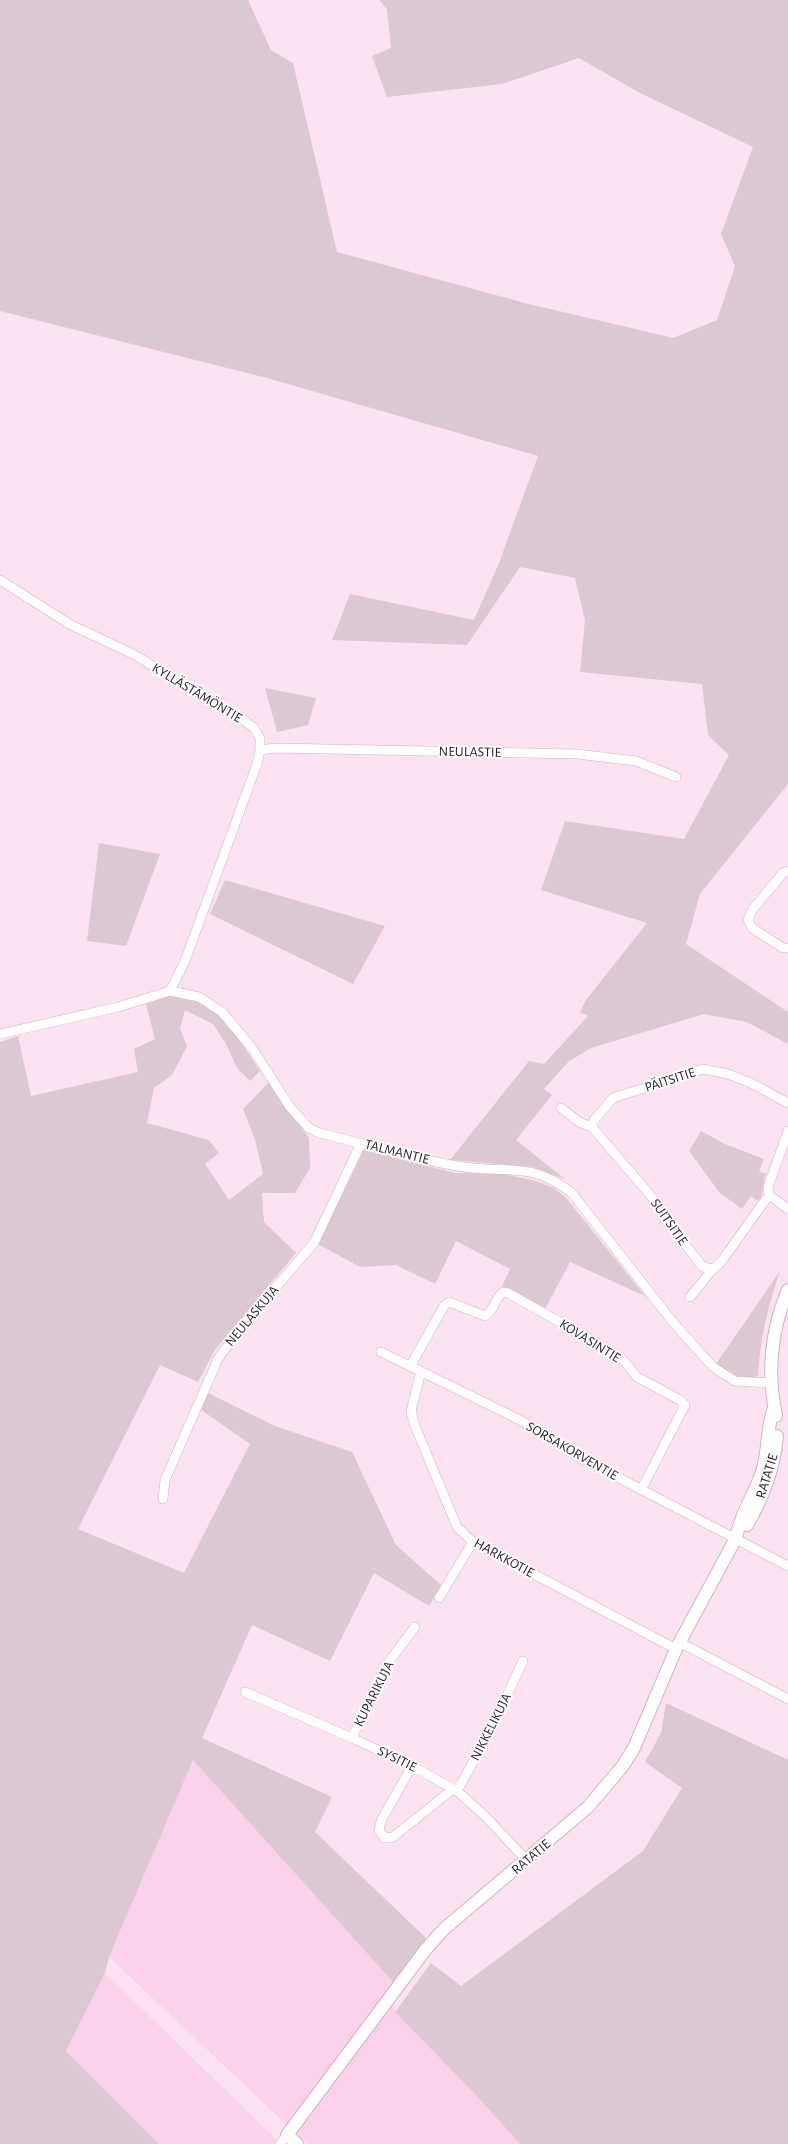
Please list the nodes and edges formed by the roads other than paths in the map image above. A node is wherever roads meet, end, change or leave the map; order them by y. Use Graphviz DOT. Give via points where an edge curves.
graph roads {
  1 [pos="0,580"];
  2 [pos="260,750"];
  3 [pos="676,777"];
  4 [pos="788,871"];
  5 [pos="788,948"];
  6 [pos="170,991"];
  7 [pos="0,1034"];
  8 [pos="788,1103"];
  9 [pos="561,1108"];
  10 [pos="592,1127"];
  11 [pos="788,1131"];
  12 [pos="361,1143"];
  13 [pos="769,1195"];
  14 [pos="788,1209"];
  15 [pos="713,1269"];
  16 [pos="788,1290"];
  17 [pos="690,1298"];
  18 [pos="381,1352"];
  19 [pos="411,1365"];
  20 [pos="421,1371"];
  21 [pos="772,1383"];
  22 [pos="641,1490"];
  23 [pos="163,1499"];
  24 [pos="736,1538"];
  25 [pos="473,1542"];
  26 [pos="788,1566"];
  27 [pos="439,1598"];
  28 [pos="415,1627"];
  29 [pos="678,1645"];
  30 [pos="523,1662"];
  31 [pos="244,1692"];
  32 [pos="788,1699"];
  33 [pos="352,1738"];
  34 [pos="412,1766"];
  35 [pos="455,1790"];
  36 [pos="527,1861"];
  37 [pos="288,2141"];
  1 -- 2 [label="street, KYLLÄSTÄMÖNTIE" via="71,625 133,654 242,719 254,728 260,738"];
  2 -- 3 [label="street, NEULASTIE" via="577,754 636,761"];
  2 -- 6 [label="street" via="189,952"];
  4 -- 5 [label="street" via="752,910 748,920 752,928"];
  6 -- 7 [label="street, TALMANTIE" via="118,1007"];
  6 -- 12 [label="street, TALMANTIE" via="199,997 222,1012 252,1048 290,1108 309,1128"];
  8 -- 10 [label="street, PÄITSITIE" via="751,1082 703,1069 613,1098"];
  9 -- 10 [label="street, SUITSITIE" via="579,1122"];
  10 -- 15 [label="street, SUITSITIE" via="657,1202 664,1218 703,1267"];
  11 -- 13 [label="street" via="768,1187"];
  12 -- 21 [label="street, TALMANTIE" via="460,1167 508,1168 538,1173 557,1182 571,1192 672,1321 713,1367 735,1381"];
  12 -- 23 [label="street, NEULASKUJA" via="314,1243 218,1358 165,1480"];
  13 -- 14 [label="street"];
  13 -- 15 [label="street"];
  15 -- 17 [label="street"];
  16 -- 21 [label="street, RATATIE" via="778,1313 771,1353"];
  18 -- 19 [label="street, SORSAKORVENTIE"];
  19 -- 20 [label="street, SORSAKORVENTIE"];
  19 -- 22 [label="street, KOVASINTIE" via="449,1302 485,1316 504,1292 538,1310 620,1356 637,1377 685,1405"];
  20 -- 22 [label="street, SORSAKORVENTIE" via="546,1434 576,1456"];
  20 -- 25 [label="street, HARKKOTIE" via="411,1411 415,1426 457,1527"];
  21 -- 24 [label="street, RATATIE" via="777,1428 771,1474 758,1506"];
  22 -- 24 [label="street, SORSAKORVENTIE"];
  24 -- 26 [label="street, SORSAKORVENTIE"];
  24 -- 29 [label="street, RATATIE"];
  25 -- 27 [label="street"];
  25 -- 29 [label="street, HARKKOTIE"];
  28 -- 33 [label="street, KUPARIKUJA" via="385,1667"];
  29 -- 32 [label="street, HARKKOTIE"];
  29 -- 36 [label="street, RATATIE" via="634,1748 622,1767 588,1808"];
  30 -- 35 [label="street, NIKKELIKUJA" via="489,1734"];
  31 -- 33 [label="street, SYSITIE"];
  33 -- 34 [label="street, SYSITIE"];
  34 -- 35 [label="street, SYSITIE"];
  34 -- 35 [label="street" via="381,1821 379,1831 385,1838 393,1837"];
  35 -- 36 [label="street, SYSITIE" via="487,1818"];
  36 -- 37 [label="street, RATATIE" via="444,1929 426,1949"];
}
